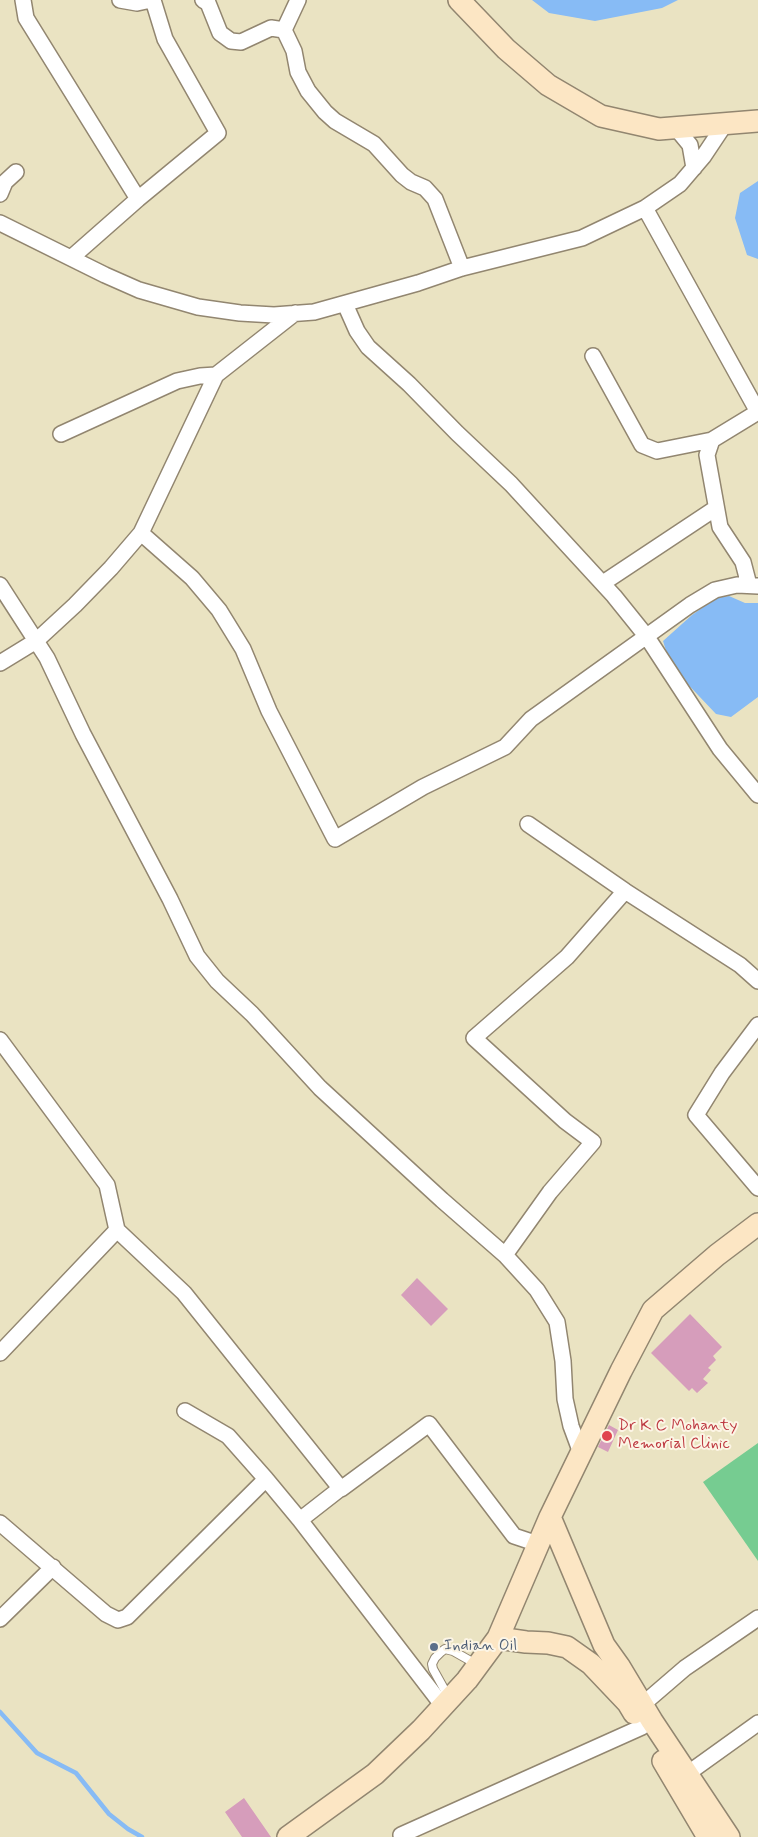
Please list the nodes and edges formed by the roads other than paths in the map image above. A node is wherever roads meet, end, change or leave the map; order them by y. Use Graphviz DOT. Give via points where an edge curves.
graph roads {
  1 [pos="23,0"];
  2 [pos="120,0"];
  3 [pos="152,0"];
  4 [pos="203,0"];
  5 [pos="298,0"];
  6 [pos="459,0"];
  7 [pos="284,30"];
  8 [pos="758,121"];
  9 [pos="725,124"];
  10 [pos="676,128"];
  11 [pos="694,168"];
  12 [pos="16,172"];
  13 [pos="0,194"];
  14 [pos="138,198"];
  15 [pos="645,208"];
  16 [pos="0,222"];
  17 [pos="71,258"];
  18 [pos="462,268"];
  19 [pos="345,304"];
  20 [pos="295,313"];
  21 [pos="593,356"];
  22 [pos="216,375"];
  23 [pos="758,412"];
  24 [pos="60,434"];
  25 [pos="712,440"];
  26 [pos="716,508"];
  27 [pos="141,533"];
  28 [pos="604,583"];
  29 [pos="0,585"];
  30 [pos="754,585"];
  31 [pos="647,637"];
  32 [pos="36,641"];
  33 [pos="0,663"];
  34 [pos="758,795"];
  35 [pos="528,824"];
  36 [pos="625,891"];
  37 [pos="758,981"];
  38 [pos="758,1025"];
  39 [pos="0,1040"];
  40 [pos="758,1188"];
  41 [pos="758,1224"];
  42 [pos="118,1230"];
  43 [pos="505,1254"];
  44 [pos="0,1353"];
  45 [pos="186,1411"];
  46 [pos="581,1453"];
  47 [pos="266,1479"];
  48 [pos="341,1488"];
  49 [pos="550,1517"];
  50 [pos="300,1520"];
  51 [pos="0,1523"];
  52 [pos="538,1544"];
  53 [pos="53,1567"];
  54 [pos="758,1618"];
  55 [pos="0,1619"];
  56 [pos="498,1638"];
  57 [pos="478,1665"];
  58 [pos="446,1702"];
  59 [pos="642,1705"];
  60 [pos="758,1722"];
  61 [pos="642,1727"];
  62 [pos="687,1774"];
  63 [pos="401,1835"];
  64 [pos="288,1837"];
  65 [pos="708,1837"];
  66 [pos="729,1837"];
  1 -- 14 [label="street" via="26,18"];
  2 -- 3 [label="street" via="137,3"];
  3 -- 14 [label="street" via="165,39 218,133"];
  4 -- 7 [label="street" via="208,3 220,33 231,41 241,42 271,28"];
  5 -- 7 [label="street"];
  6 -- 10 [label="street" via="506,49 548,85 601,116 659,128"];
  7 -- 18 [label="street" via="301,78 325,112 374,144 402,175 425,188 435,199"];
  8 -- 9 [label="street"];
  9 -- 10 [label="street"];
  9 -- 11 [label="street"];
  10 -- 11 [label="street" via="690,145"];
  11 -- 15 [label="street" via="680,184"];
  12 -- 13 [label="street"];
  14 -- 17 [label="street"];
  15 -- 18 [label="street" via="582,238"];
  15 -- 23 [label="street"];
  16 -- 17 [label="street"];
  17 -- 20 [label="street" via="139,290 198,308 274,315"];
  18 -- 19 [label="street"];
  19 -- 20 [label="street"];
  19 -- 28 [label="street" via="368,347 512,484"];
  20 -- 22 [label="street"];
  21 -- 25 [label="street" via="642,445 657,451"];
  22 -- 24 [label="street" via="177,381"];
  22 -- 27 [label="street"];
  23 -- 25 [label="street"];
  25 -- 26 [label="street" via="707,455"];
  26 -- 28 [label="street"];
  26 -- 30 [label="street" via="720,527"];
  27 -- 31 [label="street" via="192,578 219,610 243,649 270,711 335,839 423,787 505,747 531,719"];
  27 -- 32 [label="street" via="75,606"];
  28 -- 31 [label="street"];
  29 -- 32 [label="street"];
  30 -- 31 [label="street" via="736,584 715,590"];
  31 -- 34 [label="street" via="720,749"];
  32 -- 33 [label="street"];
  32 -- 43 [label="street" via="197,956 320,1088"];
  35 -- 36 [label="street"];
  36 -- 37 [label="street" via="740,965"];
  36 -- 43 [label="street" via="566,957 474,1038 565,1121 593,1142 550,1192"];
  38 -- 40 [label="street" via="696,1115"];
  39 -- 42 [label="street" via="107,1185"];
  41 -- 46 [label="street" via="717,1254 653,1310"];
  42 -- 44 [label="street"];
  42 -- 48 [label="street" via="184,1293"];
  43 -- 46 [label="street" via="538,1290 557,1322 565,1398"];
  45 -- 47 [label="street" via="228,1436"];
  46 -- 49 [label="street"];
  47 -- 50 [label="street"];
  47 -- 53 [label="street" via="127,1617 118,1620 106,1614"];
  48 -- 50 [label="street"];
  48 -- 52 [label="street" via="429,1424 514,1536"];
  49 -- 52 [label="street"];
  49 -- 59 [label="street" via="604,1645"];
  50 -- 58 [label="street"];
  51 -- 53 [label="street"];
  52 -- 56 [label="street"];
  53 -- 55 [label="street"];
  54 -- 59 [label="street" via="685,1668"];
  56 -- 57 [label="street"];
  56 -- 61 [label="street" via="567,1647 591,1664 628,1703"];
  57 -- 58 [label="street"];
  57 -- 58 [label="lane" via="445,1649 434,1658 433,1669"];
  58 -- 64 [label="street" via="375,1774"];
  59 -- 62 [label="street"];
  60 -- 62 [label="street"];
  61 -- 63 [label="street"];
  61 -- 65 [label="street"];
  62 -- 66 [label="street"];
}
